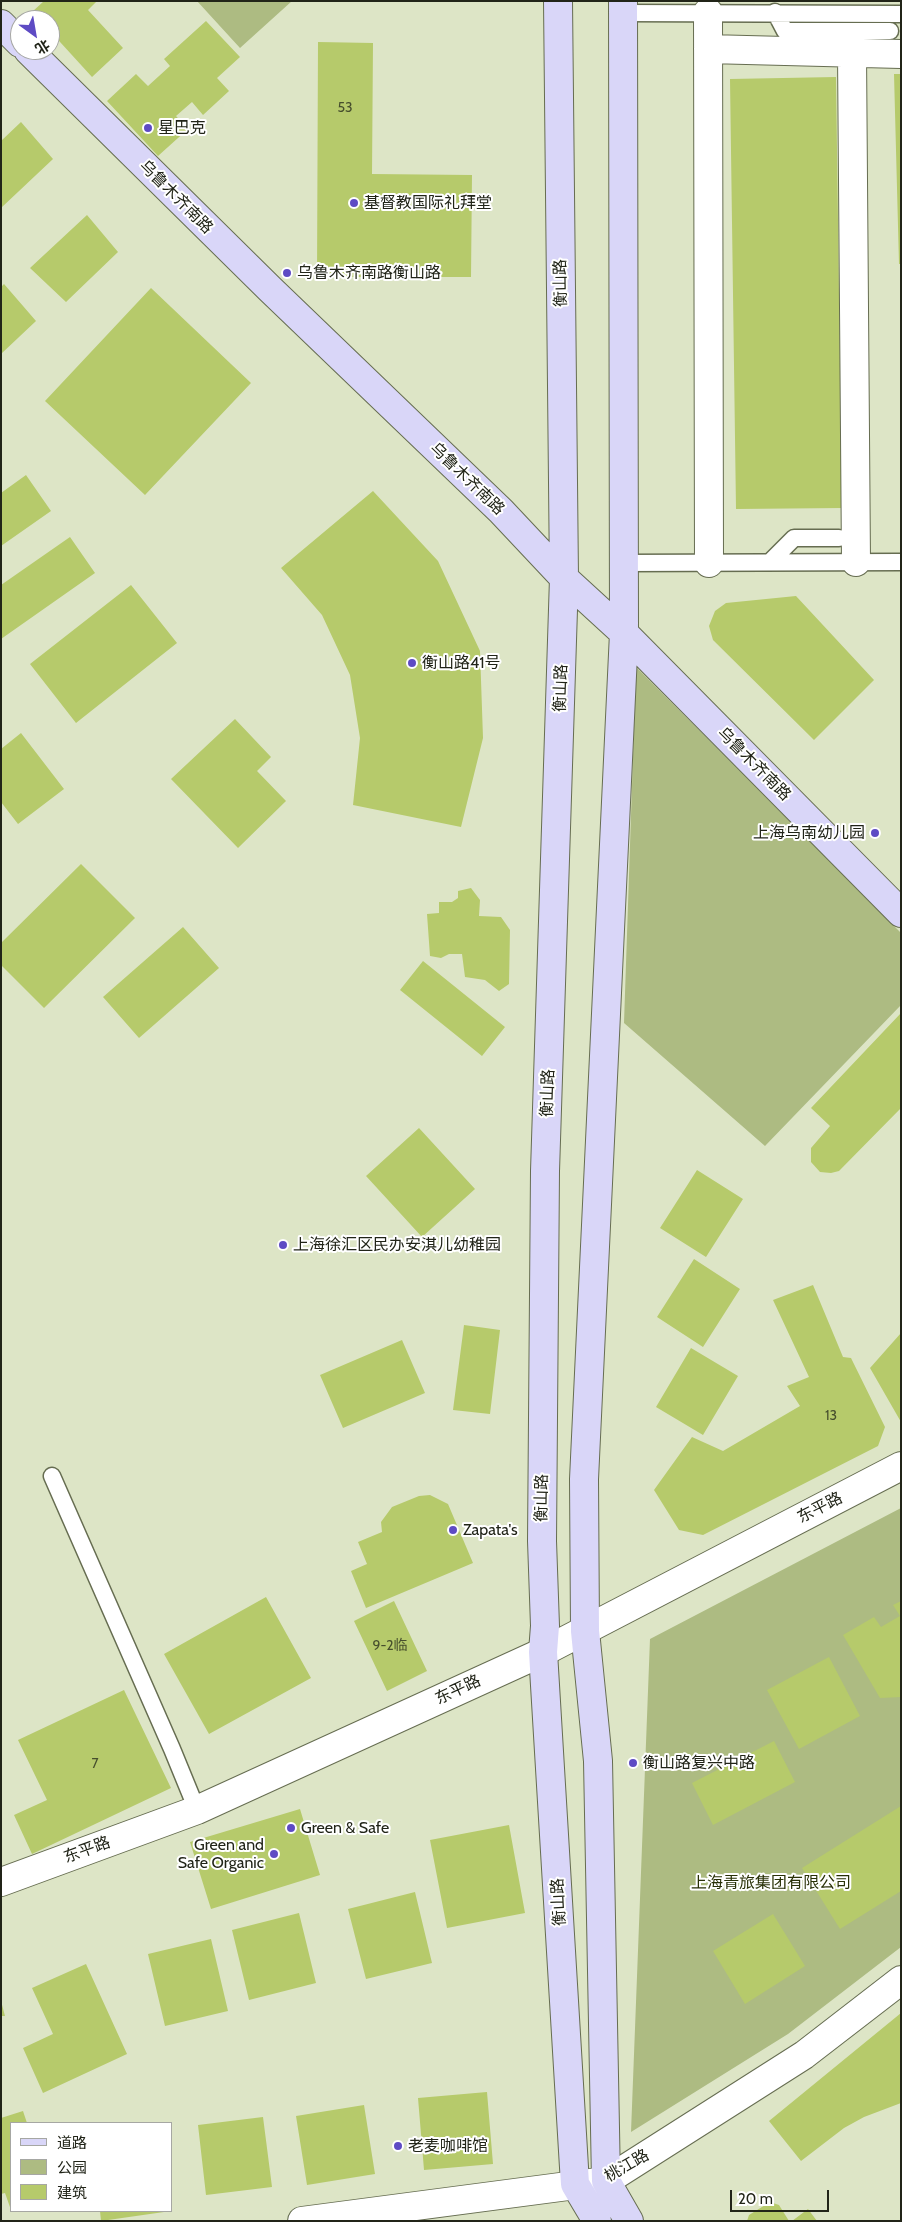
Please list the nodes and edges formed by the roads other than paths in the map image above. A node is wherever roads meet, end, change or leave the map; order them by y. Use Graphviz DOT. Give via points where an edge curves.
graph roads {
  1 [pos="558,1"];
  2 [pos="623,7"];
  3 [pos="708,12"];
  4 [pos="775,12"];
  5 [pos="901,14"];
  6 [pos="1,24"];
  7 [pos="10,33"];
  8 [pos="895,43"];
  9 [pos="708,50"];
  10 [pos="852,53"];
  11 [pos="38,60"];
  12 [pos="839,538"];
  13 [pos="709,562"];
  14 [pos="770,562"];
  15 [pos="856,562"];
  16 [pos="901,562"];
  17 [pos="624,563"];
  18 [pos="564,578"];
  19 [pos="624,633"];
  20 [pos="901,913"];
  21 [pos="901,1466"];
  22 [pos="52,1476"];
  23 [pos="585,1631"];
  24 [pos="543,1652"];
  25 [pos="197,1810"];
  26 [pos="1,1882"];
  27 [pos="901,1980"];
  28 [pos="606,2181"];
  29 [pos="576,2184"];
  30 [pos="302,2221"];
  31 [pos="597,2221"];
  32 [pos="629,2221"];
  1 -- 18 [label="main road, 衡山路"];
  2 -- 3 [label="lane"];
  2 -- 17 [label="main road"];
  3 -- 4 [label="lane"];
  3 -- 9 [label="street"];
  4 -- 5 [label="lane"];
  4 -- 8 [label="lane" via="785,31"];
  6 -- 7 [label="main road"];
  8 -- 10 [label="street"];
  9 -- 10 [label="street"];
  9 -- 13 [label="street"];
  10 -- 15 [label="street"];
  11 -- 18 [label="main road, 乌鲁木齐南路" via="501,511"];
  12 -- 14 [label="lane" via="794,538"];
  13 -- 14 [label="lane"];
  13 -- 17 [label="lane"];
  14 -- 15 [label="lane"];
  15 -- 16 [label="lane"];
  17 -- 19 [label="main road"];
  18 -- 19 [label="main road, 乌鲁木齐南路"];
  18 -- 24 [label="main road, 衡山路" via="545,1171"];
  19 -- 20 [label="main road, 乌鲁木齐南路"];
  19 -- 23 [label="main road" via="585,1469"];
  21 -- 23 [label="street, 东平路"];
  22 -- 25 [label="lane"];
  23 -- 24 [label="street, 东平路"];
  23 -- 28 [label="main road" via="598,1761"];
  24 -- 25 [label="street, 东平路"];
  24 -- 29 [label="main road, 衡山路"];
  25 -- 26 [label="street, 东平路"];
  27 -- 28 [label="street, 桃江路" via="804,2055"];
  28 -- 29 [label="street, 桃江路"];
  28 -- 32 [label="main road"];
  29 -- 30 [label="street, 桃江路"];
  29 -- 31 [label="main road"];
}
